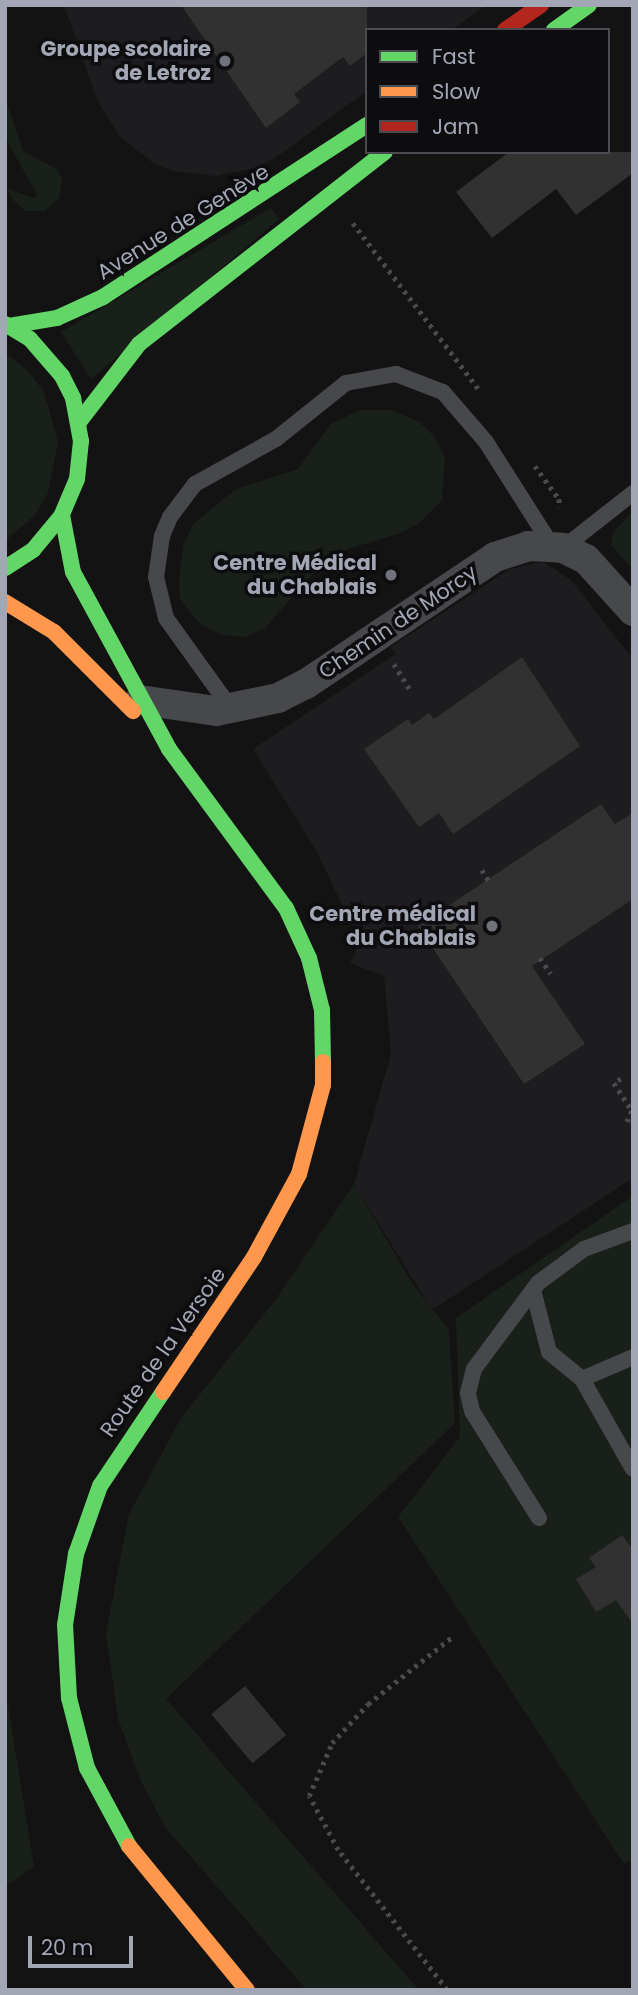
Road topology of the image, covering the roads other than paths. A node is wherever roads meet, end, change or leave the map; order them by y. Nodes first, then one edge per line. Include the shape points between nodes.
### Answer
1 (541, 5) edge
2 (589, 5) edge
3 (508, 28) edge
4 (557, 28) edge
5 (365, 126) edge
6 (382, 154) edge
7 (7, 325) edge
8 (79, 422) junction
9 (633, 493) edge
10 (62, 515) junction
11 (558, 547) junction
12 (5, 568) edge
13 (5, 602) edge
14 (633, 611) edge
15 (140, 701) junction
16 (232, 710) junction
17 (162, 739) junction
18 (633, 1231) edge
19 (533, 1290) junction
20 (633, 1357) edge
21 (582, 1379) junction
22 (631, 1461) edge
23 (539, 1518) dead end
24 (247, 1990) edge

1 - 3 main road
2 - 4 main road
5 - 7 main road, Avenue de Genève via 103,298 57,318
6 - 8 main road via 139,344 113,372
7 - 8 main road via 30,339 62,376
8 - 10 main road via 79,470
9 - 11 lane
10 - 12 main road via 33,550
10 - 15 main road, Route de la Versoie via 73,572
11 - 14 street via 596,566
11 - 16 street, Chemin de Morcy via 528,546 495,557 306,684 278,698
11 - 16 lane via 486,442 443,392 396,374 346,383 276,439 195,484 170,517 162,537 156,577 166,618
13 - 17 main road, Route de la Versoie via 54,632
15 - 16 street, Chemin de Morcy via 200,711
15 - 17 main road, Route de la Versoie
17 - 24 main road, Route de la Versoie via 296,924 320,998 323,1085 313,1134 283,1206 100,1486 76,1554 65,1625 66,1661 77,1733 102,1802 140,1864
18 - 19 lane via 584,1249
19 - 21 lane via 549,1352
19 - 23 lane via 474,1369 468,1393 472,1411
20 - 21 lane
21 - 22 lane via 609,1432

